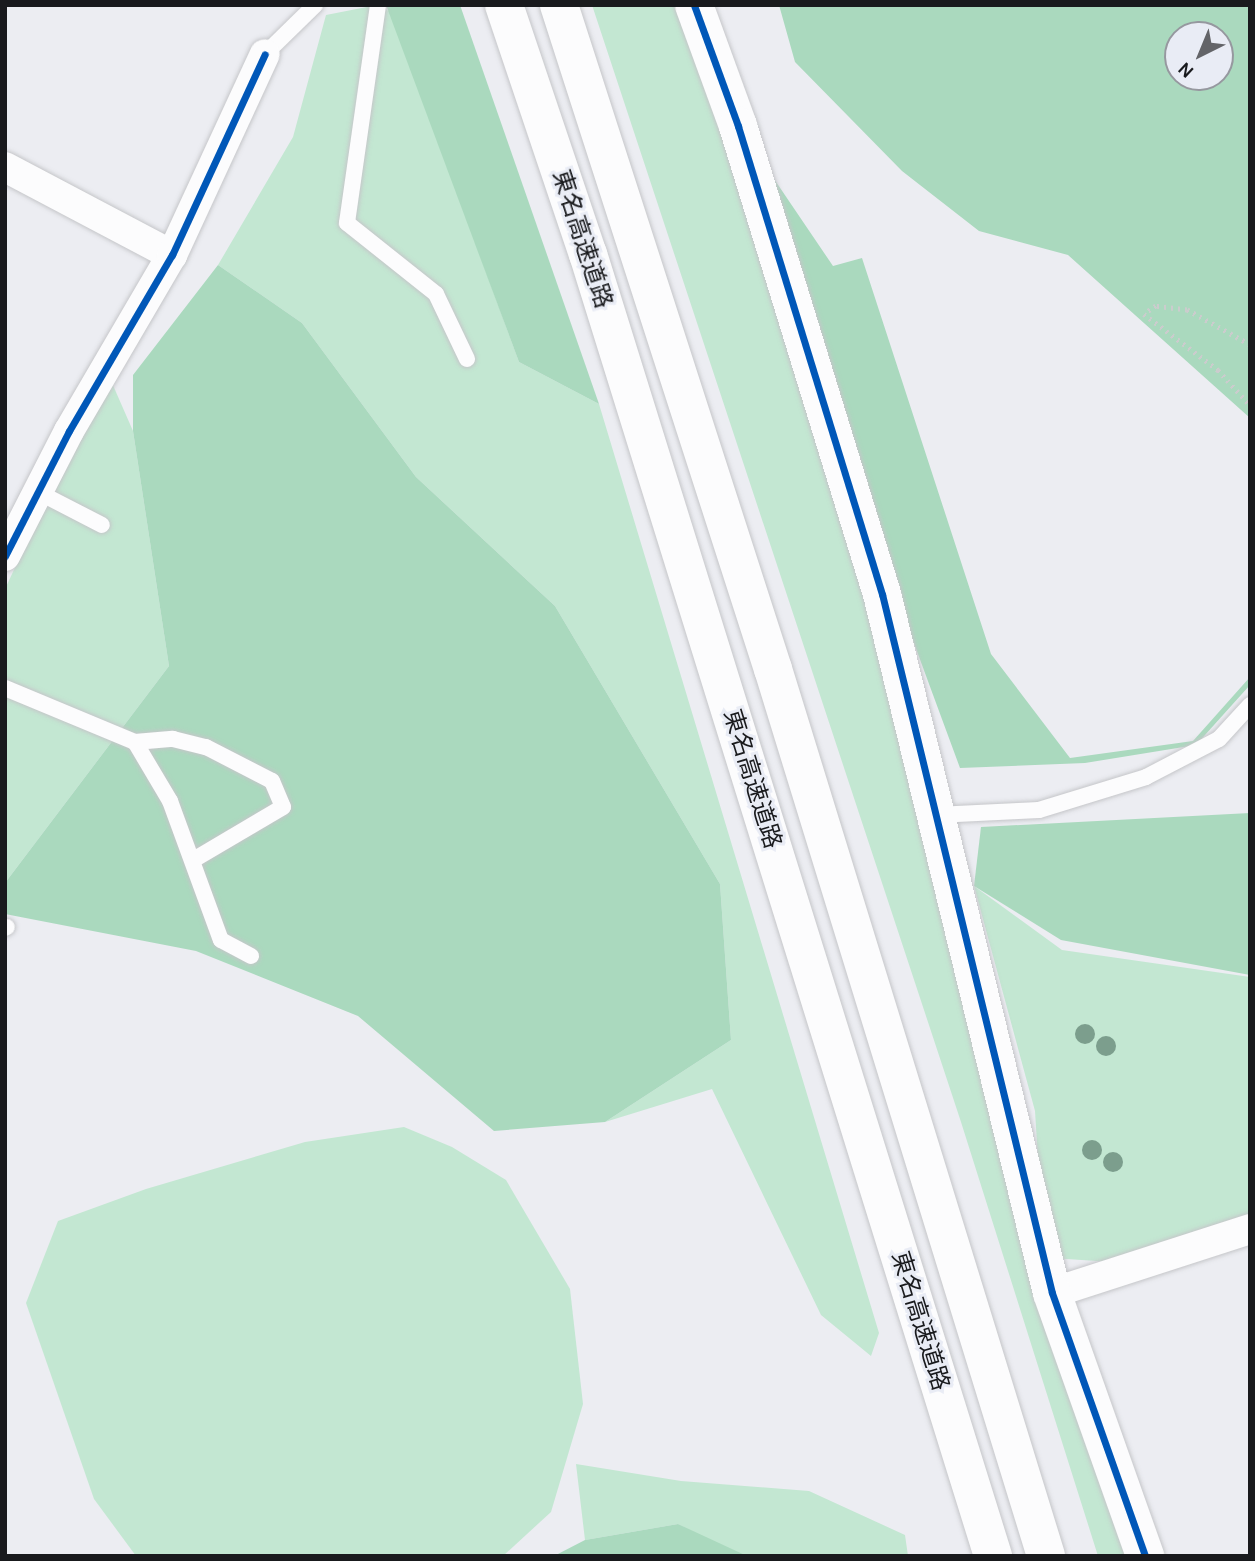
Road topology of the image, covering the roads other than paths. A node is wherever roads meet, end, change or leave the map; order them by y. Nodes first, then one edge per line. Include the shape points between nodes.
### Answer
1 (315, 5) edge
2 (378, 5) edge
3 (504, 5) edge
4 (559, 5) edge
5 (694, 5) edge
6 (265, 54) joint
7 (5, 167) edge
8 (172, 255) junction
9 (467, 359) dead end
10 (36, 491) junction
11 (102, 525) dead end
12 (5, 556) edge
13 (5, 688) edge
14 (1250, 705) edge
15 (135, 742) junction
16 (936, 815) junction
17 (193, 860) junction
18 (251, 956) dead end
19 (1250, 1229) edge
20 (1052, 1293) junction
21 (993, 1556) edge
22 (1046, 1556) edge
23 (1145, 1556) edge

1 - 6 lane
2 - 9 lane via 347,223 436,294
3 - 21 main road, 東名高速道路 via 617,346
4 - 22 main road, 東名高速道路 via 773,669
5 - 16 main road via 737,126 882,594
6 - 8 street
7 - 8 street
8 - 10 street
10 - 11 lane
10 - 12 street
13 - 15 lane
14 - 16 lane via 1219,739 1146,777 1039,810
15 - 17 lane via 170,801
15 - 17 lane via 173,739 206,747 272,781 283,807
16 - 20 main road
17 - 18 lane via 221,940
19 - 20 street
20 - 23 main road

